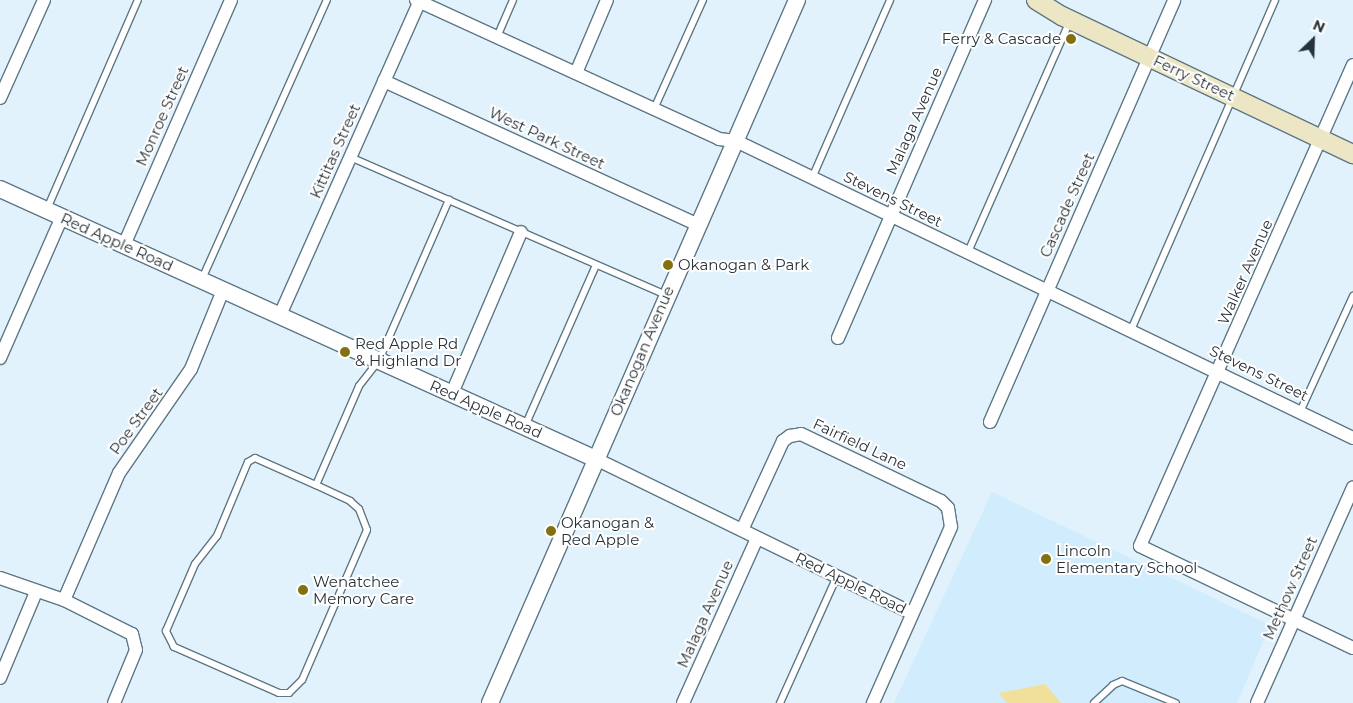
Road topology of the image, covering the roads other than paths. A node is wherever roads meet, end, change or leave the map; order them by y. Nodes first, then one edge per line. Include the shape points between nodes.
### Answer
1 (44, 0) edge
2 (138, 0) edge
3 (231, 0) edge
4 (327, 0) edge
5 (513, 0) edge
6 (607, 0) edge
7 (703, 0) edge
8 (797, 0) edge
9 (890, 0) edge
10 (985, 0) edge
11 (1036, 0) edge
12 (1174, 0) edge
13 (1275, 0) edge
14 (418, 1) edge
15 (1070, 20) junction
16 (497, 37) junction
17 (1149, 57) junction
18 (1353, 65) edge
19 (576, 73) junction
20 (384, 81) junction
21 (1234, 97) junction
22 (0, 98) edge
23 (654, 109) junction
24 (1321, 138) junction
25 (736, 141) junction
26 (1353, 154) edge
27 (350, 157) junction
28 (812, 178) junction
29 (0, 189) edge
30 (449, 200) junction
31 (54, 213) junction
32 (891, 215) junction
33 (697, 224) junction
34 (522, 232) junction
35 (124, 245) junction
36 (968, 252) junction
37 (596, 265) junction
38 (202, 280) junction
39 (223, 290) junction
40 (1048, 291) junction
41 (666, 295) junction
42 (1353, 296) edge
43 (280, 315) junction
44 (1131, 330) junction
45 (838, 338) dead end
46 (0, 358) edge
47 (379, 360) junction
48 (1219, 372) junction
49 (452, 393) junction
50 (1300, 412) junction
51 (990, 422) dead end
52 (525, 426) junction
53 (1353, 438) edge
54 (598, 460) junction
55 (316, 485) junction
56 (1353, 487) edge
57 (742, 530) junction
58 (758, 538) junction
59 (837, 576) junction
60 (0, 578) edge
61 (36, 592) junction
62 (64, 600) junction
63 (912, 613) junction
64 (1294, 620) junction
65 (1353, 648) edge
66 (0, 678) edge
67 (114, 703) edge
68 (490, 703) edge
69 (683, 703) edge
70 (780, 703) edge
71 (872, 703) edge
72 (1094, 703) edge
73 (1176, 703) edge
74 (1258, 703) edge

1 - 22 street
2 - 31 lane
3 - 35 street, Monroe Street
4 - 38 lane
5 - 16 lane
6 - 19 street
7 - 23 lane
8 - 25 street, Okanogan Avenue
9 - 28 lane
10 - 32 street, Malaga Avenue
11 - 15 main road, Ferry Street
12 - 17 street, Cascade Street
13 - 21 lane
14 - 16 street, Stevens Street
14 - 20 street, Kittitas Street
15 - 17 main road, Ferry Street
15 - 36 lane
16 - 19 street, Stevens Street
17 - 21 main road, Ferry Street
17 - 40 street, Cascade Street
18 - 24 street, Walker Avenue
19 - 23 street, Stevens Street
20 - 27 street, Kittitas Street
20 - 33 street, West Park Street
21 - 24 main road, Ferry Street
21 - 44 lane
23 - 25 street, Stevens Street via 719,139
24 - 26 main road, Ferry Street
24 - 48 street, Walker Avenue
25 - 28 street, Stevens Street
25 - 33 street, Okanogan Avenue
27 - 30 lane
27 - 43 street, Kittitas Street
28 - 32 street, Stevens Street
29 - 31 street, Red Apple Road
30 - 34 lane
30 - 47 lane
31 - 35 street, Red Apple Road
31 - 46 street
32 - 36 street, Stevens Street
32 - 45 street, Malaga Avenue
33 - 41 street, Okanogan Avenue
34 - 37 lane
34 - 49 street
35 - 38 street, Red Apple Road
36 - 40 street, Stevens Street
37 - 41 lane
37 - 52 lane
38 - 39 street, Red Apple Road
39 - 43 street, Red Apple Road
39 - 62 street, Poe Street via 191,369 119,473
40 - 44 street, Stevens Street
40 - 51 street, Cascade Street
41 - 54 street, Okanogan Avenue
42 - 50 lane
43 - 47 street, Red Apple Road
44 - 48 street, Stevens Street
47 - 49 street, Red Apple Road
47 - 55 lane via 359,386
48 - 50 street, Stevens Street
48 - 64 street, Walker Avenue via 1140,546
49 - 52 street, Red Apple Road
50 - 53 street, Stevens Street
52 - 54 street, Red Apple Road
54 - 57 street, Red Apple Road
54 - 68 street, Okanogan Avenue
55 - 55 lane via 255,458 248,462 217,536 195,564 166,631 174,647 279,693 289,693 302,680 367,530 359,509 350,501
56 - 64 street, Methow Street
57 - 58 street, Red Apple Road
57 - 63 street, Fairfield Lane via 783,441 801,434 941,501 950,515 951,527
58 - 59 street, Red Apple Road
58 - 69 street, Malaga Avenue
59 - 63 street, Red Apple Road
59 - 70 lane
60 - 61 street
61 - 62 street
61 - 66 street
62 - 67 street via 132,634 137,644
63 - 71 street
64 - 65 street
64 - 74 street, Methow Street
72 - 73 lane via 1122,681

